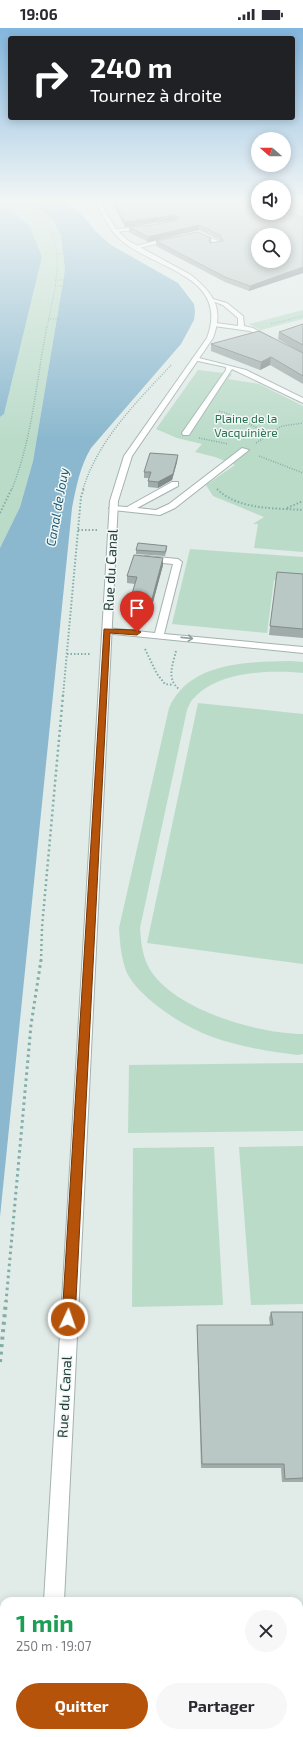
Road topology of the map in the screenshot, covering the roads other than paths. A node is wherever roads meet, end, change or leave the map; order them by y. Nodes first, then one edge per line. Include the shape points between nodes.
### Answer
1 (195, 281) edge
2 (212, 299) junction
3 (216, 325) junction
4 (241, 328) junction
5 (274, 339) edge
6 (195, 359) junction
7 (229, 366) junction
8 (303, 401) edge
9 (186, 433) dead end
10 (245, 450) road end
11 (175, 484) dead end
12 (114, 508) junction
13 (130, 509) junction
14 (134, 558) edge
15 (107, 631) junction
16 (159, 635) junction
17 (303, 650) edge
18 (54, 1597) edge

1 - 2 street
2 - 3 street via 216,310
2 - 4 street via 225,304 241,317
3 - 4 street
3 - 6 street, Rue du Canal
4 - 5 street via 251,329
6 - 7 street
6 - 12 street, Rue du Canal via 128,456
7 - 8 street
7 - 9 street via 229,370
10 - 13 street via 172,506 157,513
11 - 13 street
12 - 13 street
12 - 15 street, Rue du Canal
14 - 16 street via 178,562
15 - 16 street
15 - 18 street, Rue du Canal
16 -> 17 street

